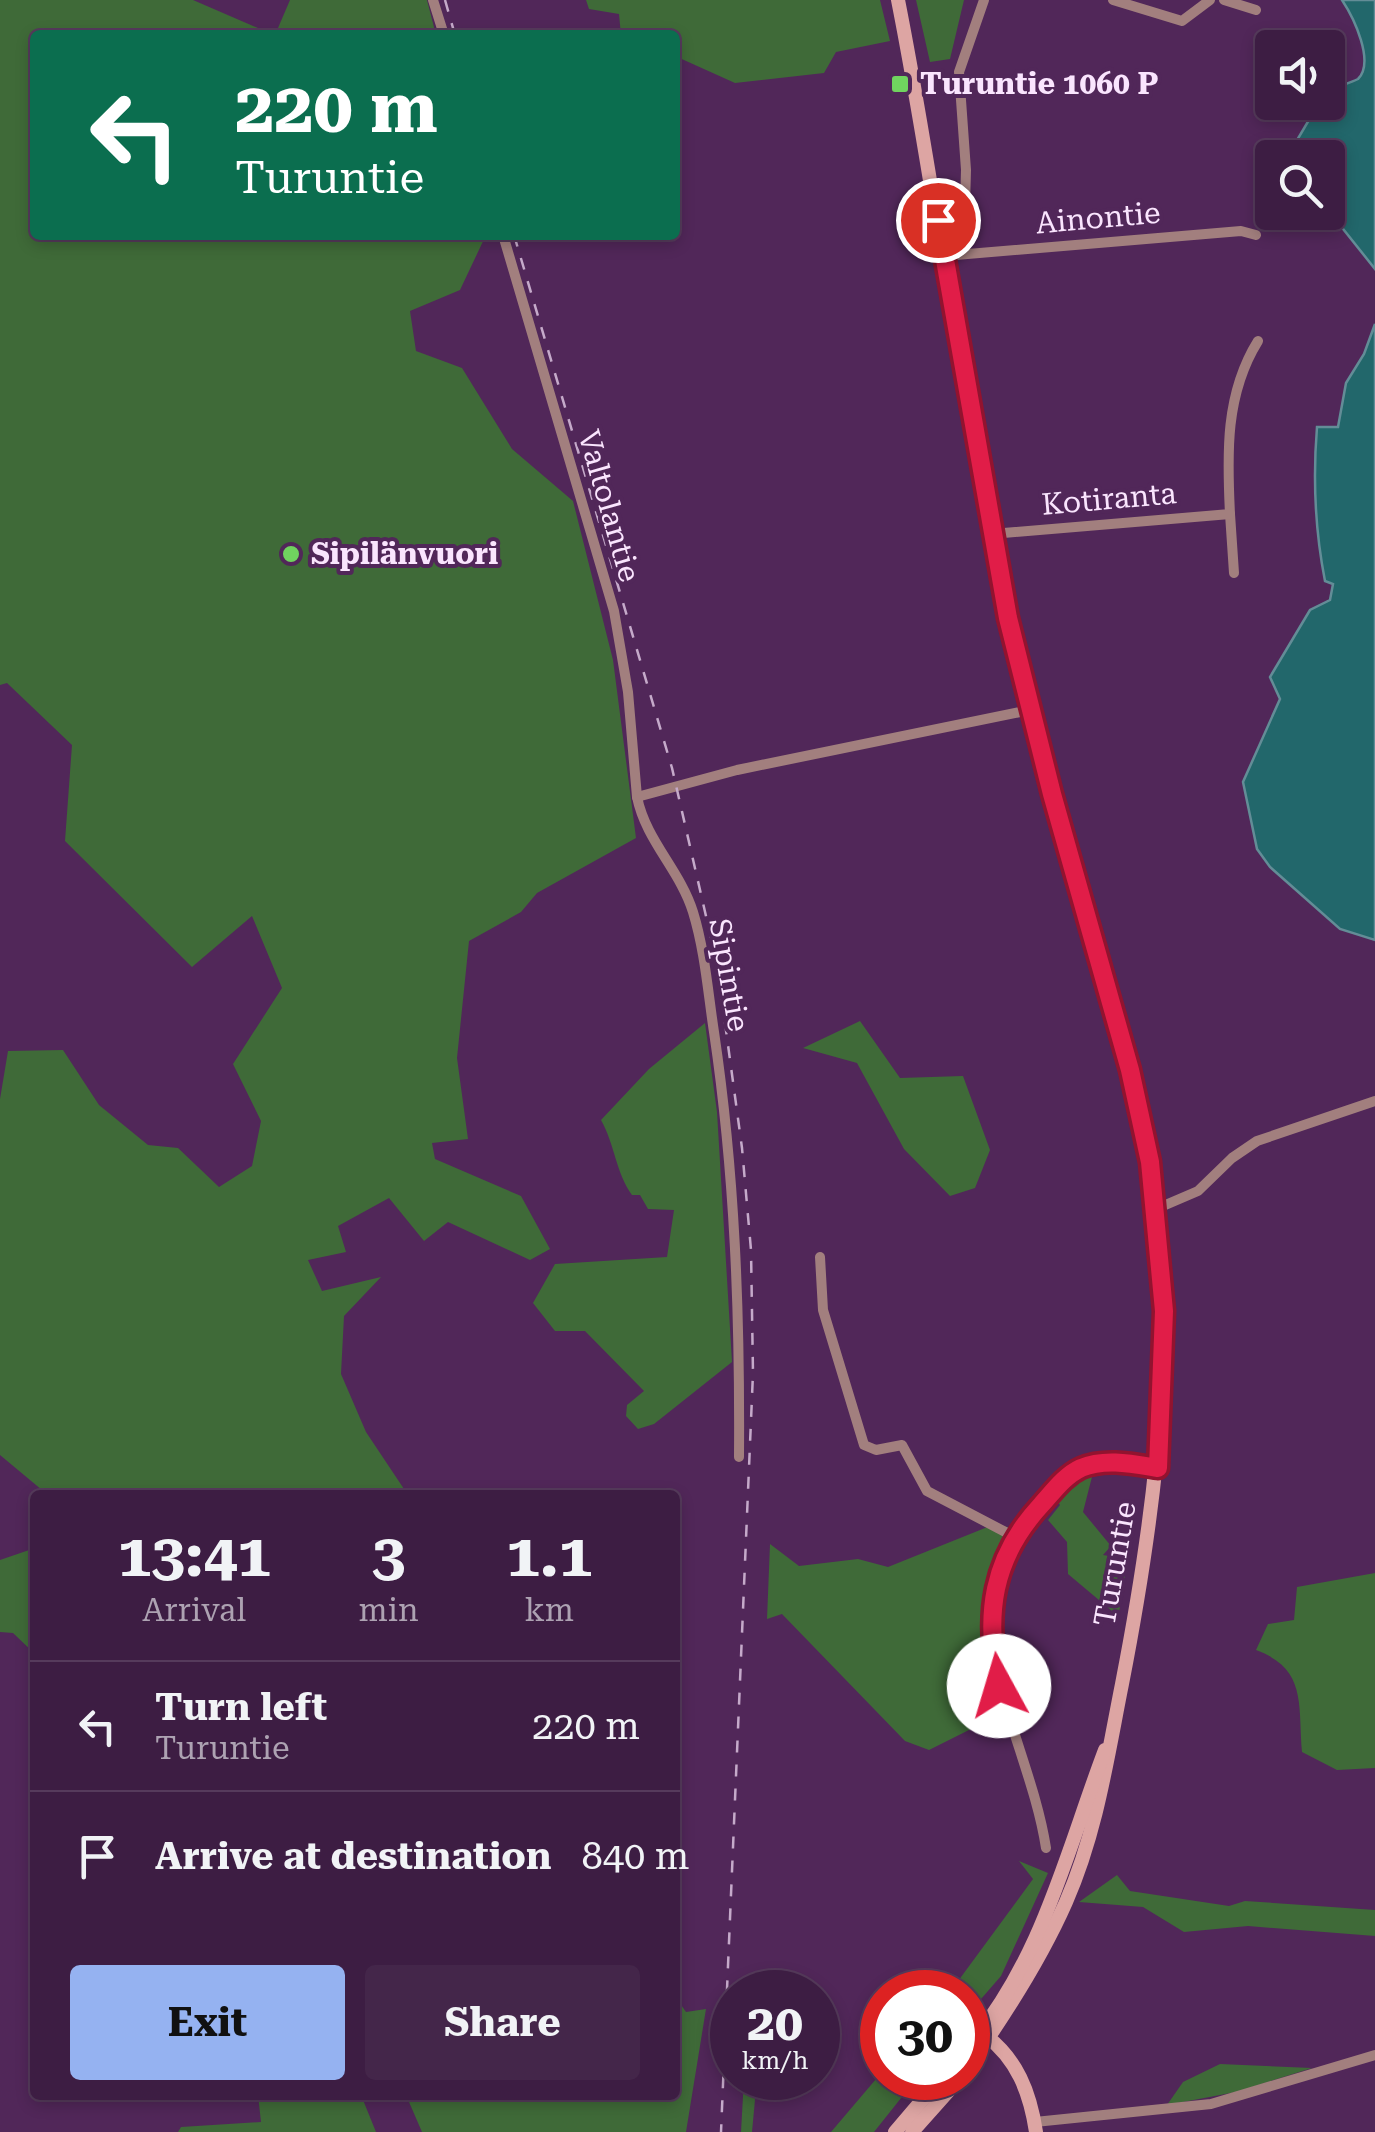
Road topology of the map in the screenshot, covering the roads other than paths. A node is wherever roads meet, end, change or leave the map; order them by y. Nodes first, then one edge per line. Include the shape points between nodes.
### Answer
1 (434, 0) edge
2 (898, 0) edge
3 (984, 0) edge
4 (1113, 0) edge
5 (1210, 0) edge
6 (1224, 0) edge
7 (1256, 10) dead end
8 (443, 30) edge
9 (1256, 235) dead end
10 (503, 240) edge
11 (944, 256) junction
12 (1258, 341) dead end
13 (1230, 514) junction
14 (992, 534) junction
15 (1234, 573) dead end
16 (1030, 710) junction
17 (637, 797) junction
18 (1375, 1101) edge
19 (1156, 1209) junction
20 (820, 1257) dead end
21 (739, 1457) dead end
22 (1158, 1468) junction
23 (1013, 1536) junction
24 (1046, 1848) dead end
25 (990, 2027) edge
26 (990, 2038) edge
27 (1375, 2054) edge
28 (922, 2100) edge
29 (940, 2100) edge
30 (1036, 2127) edge
31 (894, 2132) edge
32 (912, 2132) edge

1 - 8 street
2 - 11 main road, Turuntie
3 - 11 street via 959,72 964,241
4 - 5 street via 1182,20
6 - 7 street
9 - 11 street, Ainontie
10 - 17 street, Valtolantie via 614,611
11 - 14 main road, Turuntie
12 - 13 street via 1246,360 1226,437
13 - 14 street, Kotiranta
13 - 15 street
14 - 16 main road, Turuntie
16 - 17 street
16 - 19 main road, Turuntie via 1141,1110
17 - 21 street, Sipintie via 642,821 693,912 703,959 726,1110 740,1300
18 - 19 street via 1258,1142 1198,1191
19 - 22 main road, Turuntie via 1164,1311
20 - 23 street via 823,1310 864,1445 902,1445 927,1491
22 - 23 street via 1121,1462 1082,1468
22 - 25 main road, Turuntie via 1103,1794 1046,1944
23 - 24 street via 994,1598 994,1665
26 - 30 main road via 1016,2069
27 - 30 street via 1211,2104
28 - 31 main road
29 - 32 main road

